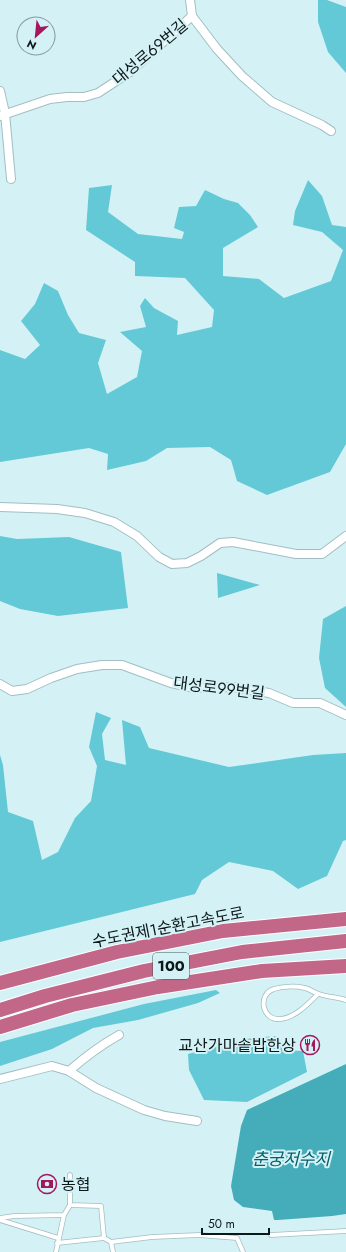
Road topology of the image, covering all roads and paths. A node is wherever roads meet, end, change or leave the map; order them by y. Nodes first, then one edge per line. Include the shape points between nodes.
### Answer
1 (190, 0) edge
2 (192, 16) junction
3 (0, 91) edge
4 (3, 115) edge
5 (331, 131) dead end
6 (11, 179) dead end
7 (0, 507) edge
8 (346, 536) edge
9 (0, 684) edge
10 (346, 715) edge
11 (346, 920) edge
12 (346, 941) edge
13 (346, 966) edge
14 (0, 983) edge
15 (318, 994) junction
16 (346, 1000) edge
17 (0, 1010) edge
18 (0, 1027) edge
19 (119, 1035) dead end
20 (70, 1071) junction
21 (0, 1079) edge
22 (197, 1121) dead end
23 (70, 1175) dead end
24 (70, 1205) junction
25 (64, 1215) junction
26 (0, 1219) edge
27 (346, 1232) edge
28 (271, 1235) dead end
29 (104, 1238) junction
30 (58, 1240) junction
31 (110, 1242) junction
32 (56, 1252) edge
33 (113, 1252) edge
34 (243, 1252) edge

1 - 2 street, 대성로69번길
2 - 4 street, 대성로69번길 via 130,72 98,93 84,97 50,99
2 - 5 street via 242,76 272,102
3 - 4 street
4 - 6 street
7 - 8 street via 57,509 85,513 114,522 137,536 159,557 172,564 187,563 220,543 233,542 296,554 322,554
9 - 10 street, 대성로99번길 via 12,691 27,689 77,669 122,665 170,684 194,688 232,687 269,693 293,704 320,704
11 - 14 highway, 수도권제1순환고속도로 / 100 via 223,931 117,952
12 - 17 highway, 100 via 242,952 152,969
13 - 18 highway, 100 via 262,971 158,987 72,1005
15 - 15 lane via 295,986 274,989 267,993 263,1006 266,1014 280,1019 303,1009
15 - 16 lane
19 - 20 street
20 - 21 street via 52,1066
20 - 22 street via 96,1088 144,1110
23 - 24 lane
24 - 25 lane
24 - 29 lane via 101,1206
25 - 26 lane via 14,1216
25 - 30 lane
26 - 30 lane
27 - 28 lane
29 - 30 lane
29 - 31 lane
30 - 32 lane
31 - 33 lane
31 - 34 lane via 199,1235 237,1238

